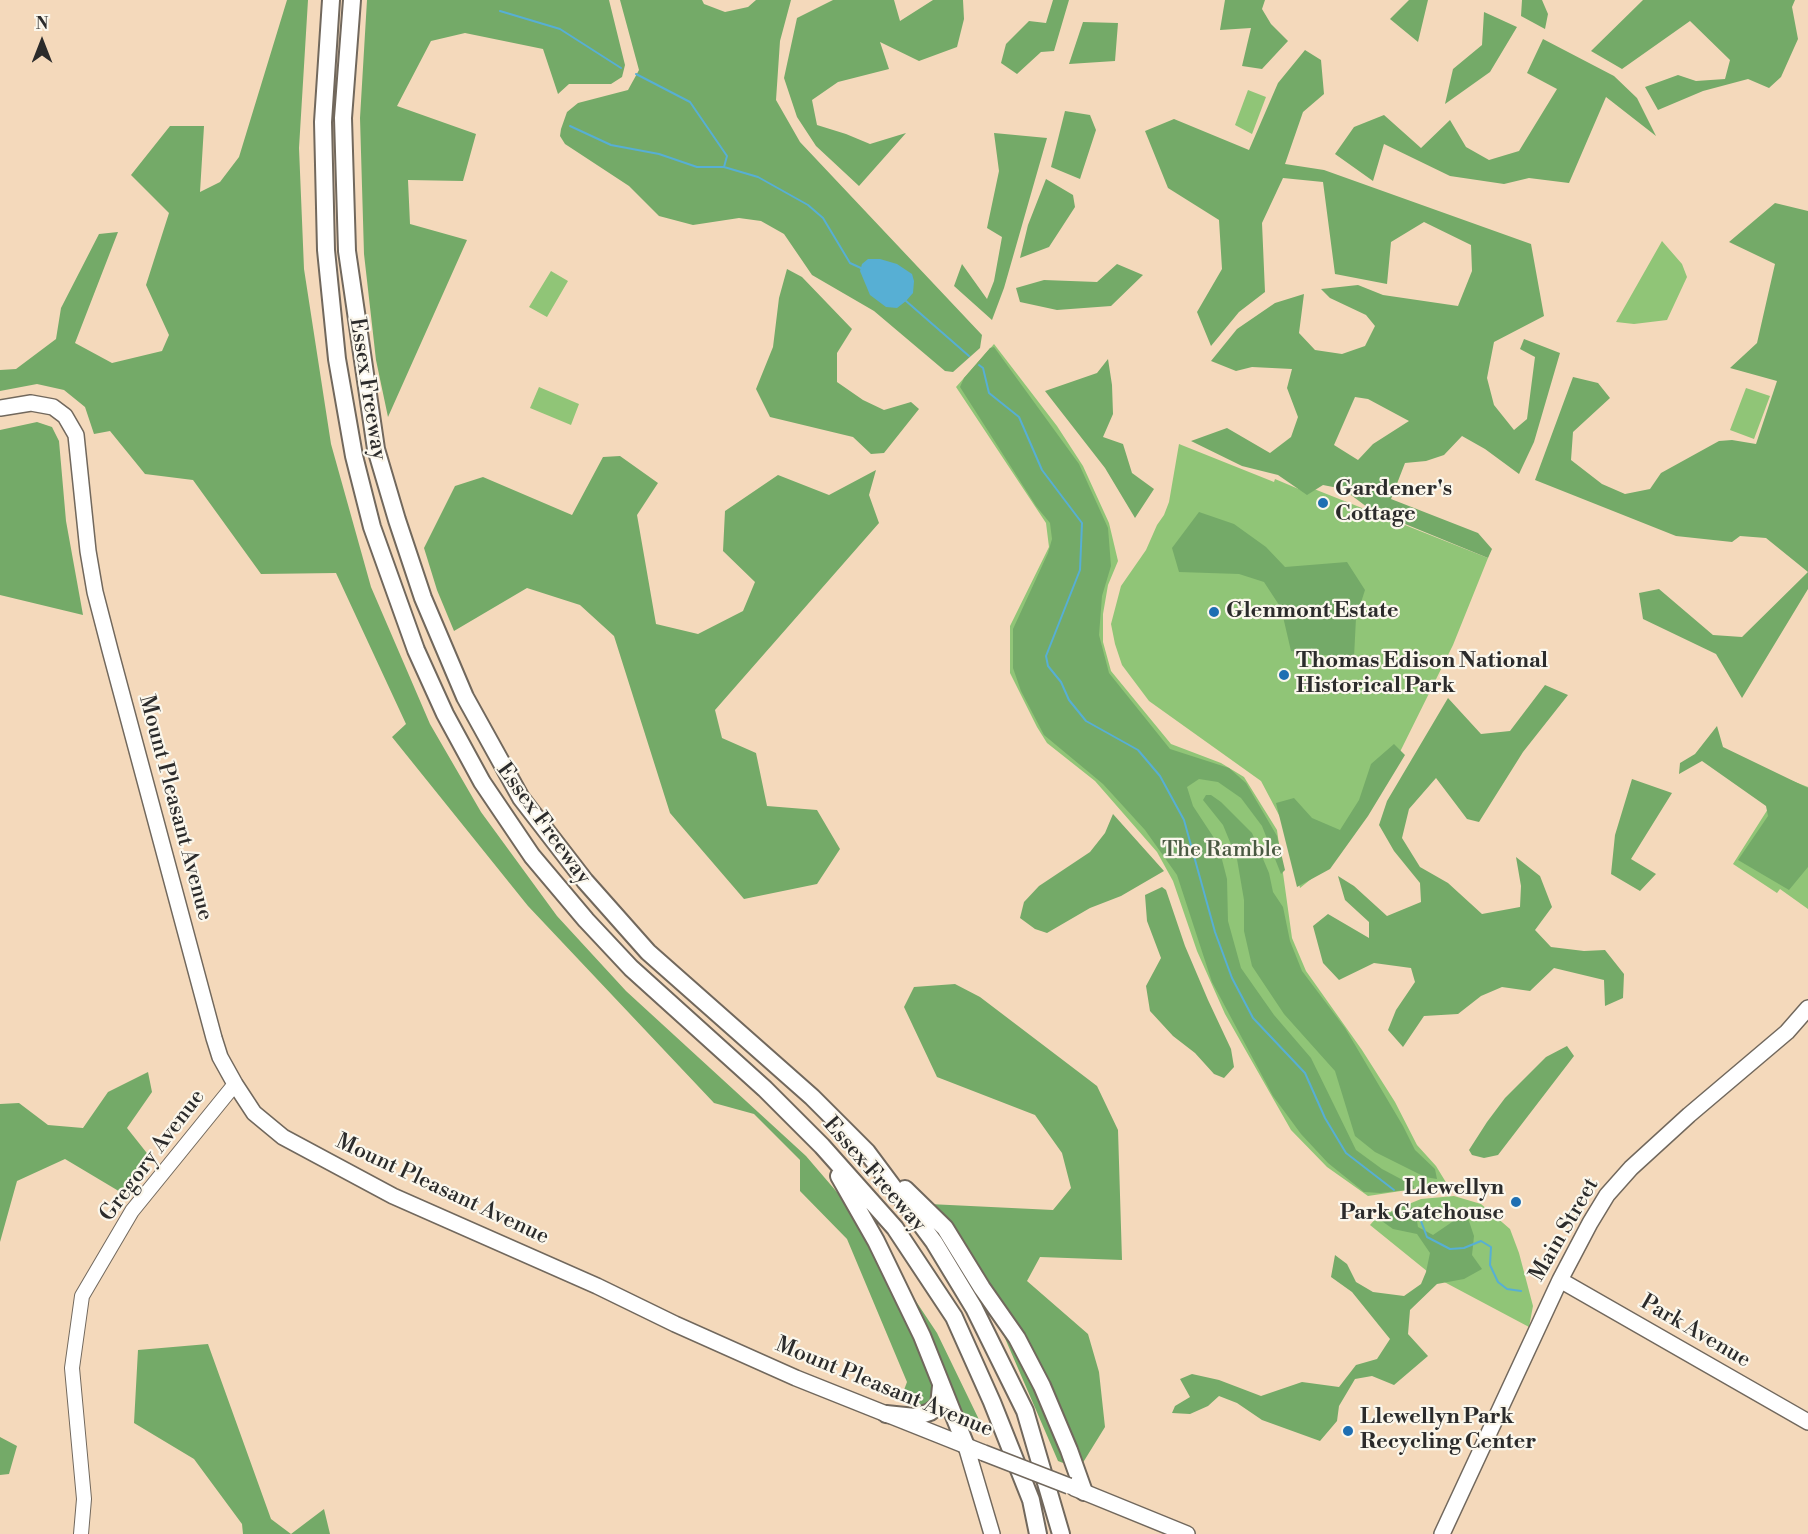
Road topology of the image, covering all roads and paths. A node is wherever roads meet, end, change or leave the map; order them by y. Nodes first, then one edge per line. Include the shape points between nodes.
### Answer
1 (331, 0) edge
2 (352, 0) edge
3 (0, 408) edge
4 (1808, 1008) edge
5 (235, 1084) junction
6 (822, 1146) junction
7 (867, 1152) junction
8 (1560, 1280) junction
9 (941, 1386) junction
10 (886, 1414) junction
11 (1808, 1422) edge
12 (966, 1446) junction
13 (1076, 1489) junction
14 (1059, 1528) edge
15 (81, 1534) edge
16 (992, 1534) edge
17 (1038, 1534) edge
18 (1186, 1534) edge
19 (1442, 1534) edge

1 - 6 highway, Essex Freeway via 322,122 326,250 337,359 354,456 372,527 416,650 482,782 532,856 632,968
2 - 7 highway, Essex Freeway via 342,118 347,251 374,437 423,598 465,697 521,798 585,881 648,952 812,1097
3 - 5 main road, Mount Pleasant Avenue via 31,403 53,407 65,416 76,435 95,592 206,1009 220,1057
4 - 8 main road, Main Street via 1787,1032 1689,1114 1619,1181 1598,1208
5 - 10 main road, Mount Pleasant Avenue via 254,1113 283,1137 393,1196 796,1378
5 - 15 main road, Gregory Avenue via 132,1211 82,1296 72,1368 84,1499
6 - 9 highway via 881,1250
6 - 17 highway, Essex Freeway via 895,1228 954,1317 1031,1500
7 - 13 highway via 945,1228 1017,1338 1070,1450
7 - 14 highway, Essex Freeway via 934,1242 974,1308 1025,1411
8 - 11 main road, Park Avenue
8 - 19 main road, Main Street
9 - 10 highway via 939,1405 930,1412 915,1417
9 - 12 highway
10 - 12 main road, Mount Pleasant Avenue
12 - 13 main road, Mount Pleasant Avenue, bridge
12 - 16 main road
13 - 18 main road, Mount Pleasant Avenue

